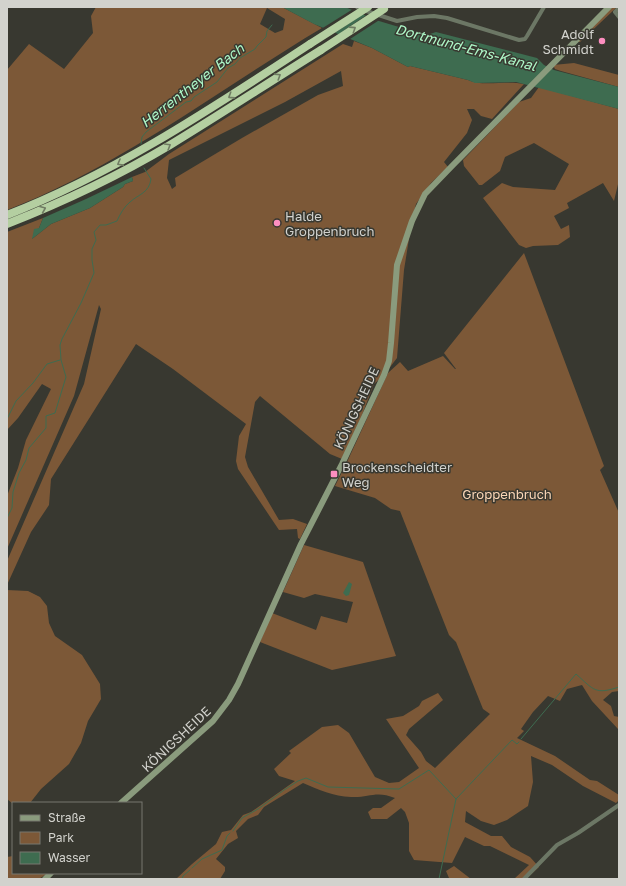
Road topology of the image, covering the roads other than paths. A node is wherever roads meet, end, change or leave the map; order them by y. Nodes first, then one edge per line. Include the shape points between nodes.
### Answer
1 (357, 7) edge
2 (368, 7) edge
3 (544, 7) edge
4 (608, 7) edge
5 (386, 8) edge
6 (619, 8) edge
7 (619, 17) edge
8 (7, 215) edge
9 (7, 224) edge
10 (123, 802) edge
11 (619, 805) edge
12 (524, 879) edge

1 - 3 street via 394,21 427,16 441,17 519,40 525,39
2 -> 8 highway, bridge via 154,144 70,188
4 - 10 main road, KÖNIGSHEIDE via 425,194 412,221 397,265 389,361 384,375 301,544 238,684 220,714
9 -> 5 highway, bridge via 77,194 144,160
6 - 7 street via 615,12
11 - 12 street via 557,845

